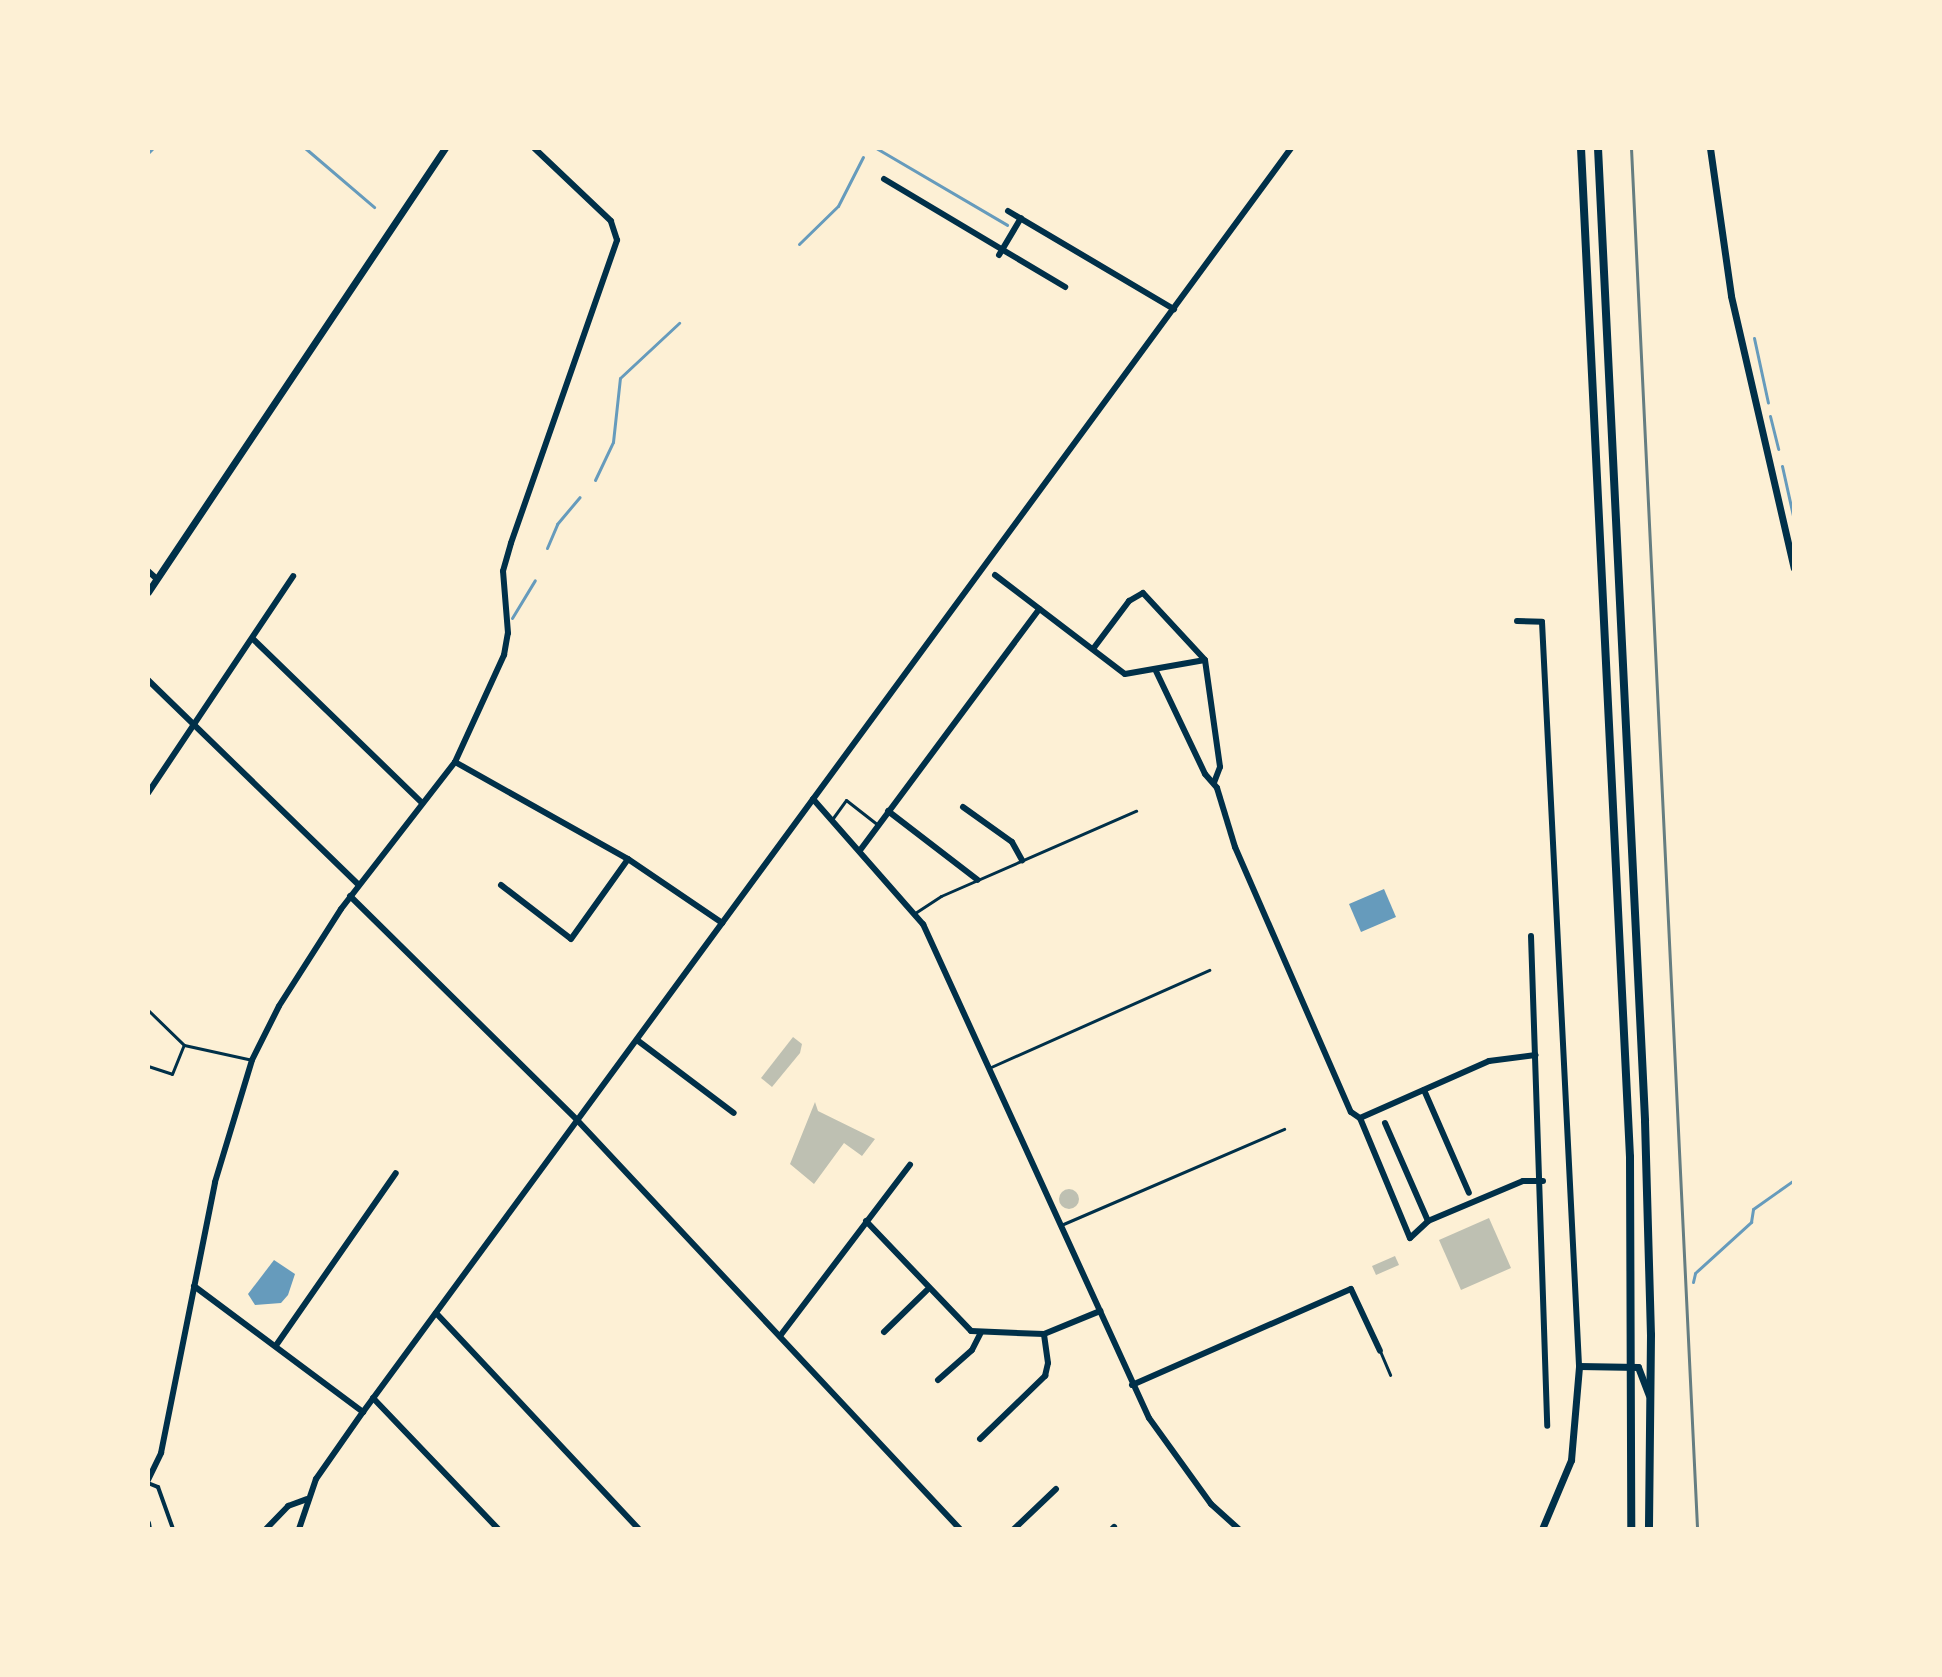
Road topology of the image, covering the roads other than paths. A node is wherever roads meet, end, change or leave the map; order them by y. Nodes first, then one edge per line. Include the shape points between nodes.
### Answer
1 (445, 148) edge
2 (534, 148) edge
3 (1291, 148) edge
4 (1581, 148) edge
5 (1598, 148) edge
6 (1710, 148) edge
7 (884, 179) dead end
8 (1008, 211) dead end
9 (1021, 218) junction
10 (1001, 252) junction
11 (1065, 287) dead end
12 (1174, 309) junction
13 (1794, 568) edge
14 (148, 571) edge
15 (995, 575) dead end
16 (293, 576) dead end
17 (157, 579) junction
18 (148, 592) edge
19 (1039, 609) junction
20 (1517, 621) dead end
21 (253, 639) junction
22 (1093, 649) junction
23 (1205, 660) junction
24 (1155, 669) junction
25 (148, 680) edge
26 (195, 725) junction
27 (455, 762) junction
28 (1214, 783) junction
29 (148, 793) edge
30 (813, 799) junction
31 (422, 803) junction
32 (963, 807) dead end
33 (888, 811) junction
34 (1136, 811) dead end
35 (833, 818) junction
36 (878, 825) junction
37 (861, 849) junction
38 (628, 859) junction
39 (1022, 860) junction
40 (978, 880) junction
41 (358, 884) junction
42 (501, 885) dead end
43 (350, 896) junction
44 (915, 913) junction
45 (722, 923) junction
46 (1531, 936) dead end
47 (1209, 970) dead end
48 (148, 1010) edge
49 (637, 1040) junction
50 (184, 1045) junction
51 (1536, 1055) junction
52 (252, 1060) junction
53 (148, 1066) edge
54 (991, 1067) junction
55 (1424, 1090) junction
56 (734, 1113) dead end
57 (1360, 1118) junction
58 (578, 1121) junction
59 (1385, 1123) dead end
60 (1284, 1129) dead end
61 (910, 1165) dead end
62 (396, 1173) dead end
63 (1543, 1181) junction
64 (1469, 1193) dead end
65 (866, 1221) junction
66 (1428, 1221) junction
67 (1061, 1225) junction
68 (194, 1286) junction
69 (927, 1290) junction
70 (1100, 1311) junction
71 (436, 1313) junction
72 (884, 1332) dead end
73 (981, 1332) junction
74 (1044, 1334) junction
75 (780, 1336) junction
76 (277, 1344) junction
77 (1380, 1351) joint
78 (1633, 1365) junction
79 (1579, 1366) junction
80 (1390, 1375) dead end
81 (938, 1380) dead end
82 (1132, 1385) junction
83 (373, 1398) junction
84 (1651, 1401) junction
85 (363, 1412) junction
86 (1547, 1426) dead end
87 (980, 1439) dead end
88 (156, 1466) junction
89 (148, 1469) edge
90 (148, 1481) edge
91 (1056, 1489) dead end
92 (307, 1499) junction
93 (148, 1523) edge
94 (957, 1528) edge
95 (149, 1529) edge
96 (173, 1529) edge
97 (266, 1529) edge
98 (299, 1529) edge
99 (498, 1529) edge
100 (639, 1529) edge
101 (1014, 1529) edge
102 (1239, 1529) edge
103 (1542, 1529) edge
104 (1631, 1529) edge
105 (1649, 1529) edge

1 - 17 street
2 - 27 street via 611,221 617,247 503,571 508,633 504,655
3 - 12 street
4 - 78 main road via 1628,1128
5 - 84 main road via 1645,1105
6 - 13 street via 1734,310
7 - 10 street
8 - 9 street
9 - 10 street
9 - 12 street
10 - 11 street
12 - 30 street
14 - 17 street
15 - 19 street
16 - 21 street
17 - 18 street
19 - 22 street
19 - 33 street
20 - 79 street via 1542,622
21 - 26 street
21 - 31 street
22 - 23 street via 1129,601 1143,593
22 - 24 street via 1125,674
23 - 24 street
23 - 28 street via 1220,767
24 - 28 street
25 - 26 street
26 - 29 street
26 - 41 street
27 - 31 street
27 - 38 street
28 - 57 street via 1235,847 1300,997 1351,1112
30 - 35 street
30 - 45 street
31 - 41 street
32 - 39 street via 1012,842
33 - 36 street
33 - 40 street
34 - 39 lane
35 - 36 lane via 846,800
35 - 37 street
36 - 37 street
37 - 44 street
38 - 42 street via 571,939
38 - 45 street
39 - 40 lane
40 - 44 lane
41 - 43 street
43 - 52 street via 279,1006
43 - 58 street
44 - 54 street
45 - 49 street
46 - 51 street
47 - 54 lane
48 - 50 lane
49 - 56 street
49 - 58 street
50 - 52 lane
50 - 53 lane via 172,1074
51 - 55 street via 1489,1061
51 - 63 street
52 - 68 street via 215,1182
54 - 67 street
55 - 57 street
55 - 64 street
57 - 66 street via 1410,1238
58 - 71 street
58 - 75 street
59 - 66 street
60 - 67 lane
61 - 65 street
62 - 76 street
63 - 66 street via 1523,1181
63 - 86 street
65 - 69 street
65 - 75 street
67 - 70 street
68 - 76 street
68 - 88 street
69 - 72 street
69 - 73 street via 961,1325
70 - 74 street
70 - 82 street
71 - 83 street
71 - 100 street
73 - 74 street
73 - 81 street via 972,1350
74 - 87 street via 1045,1376
75 - 94 street
76 - 85 street
77 - 80 lane
77 - 82 street via 1351,1289
78 - 79 street
78 - 84 street via 1642,1372
78 - 104 main road
79 - 103 street via 1571,1460
82 - 102 street via 1179,1463
83 - 85 street
83 - 99 street
84 - 105 main road
85 - 92 street
88 - 89 street
88 - 90 street
90 - 96 street via 158,1487
91 - 101 street
92 - 97 street via 288,1506
92 - 98 street
93 - 95 street

